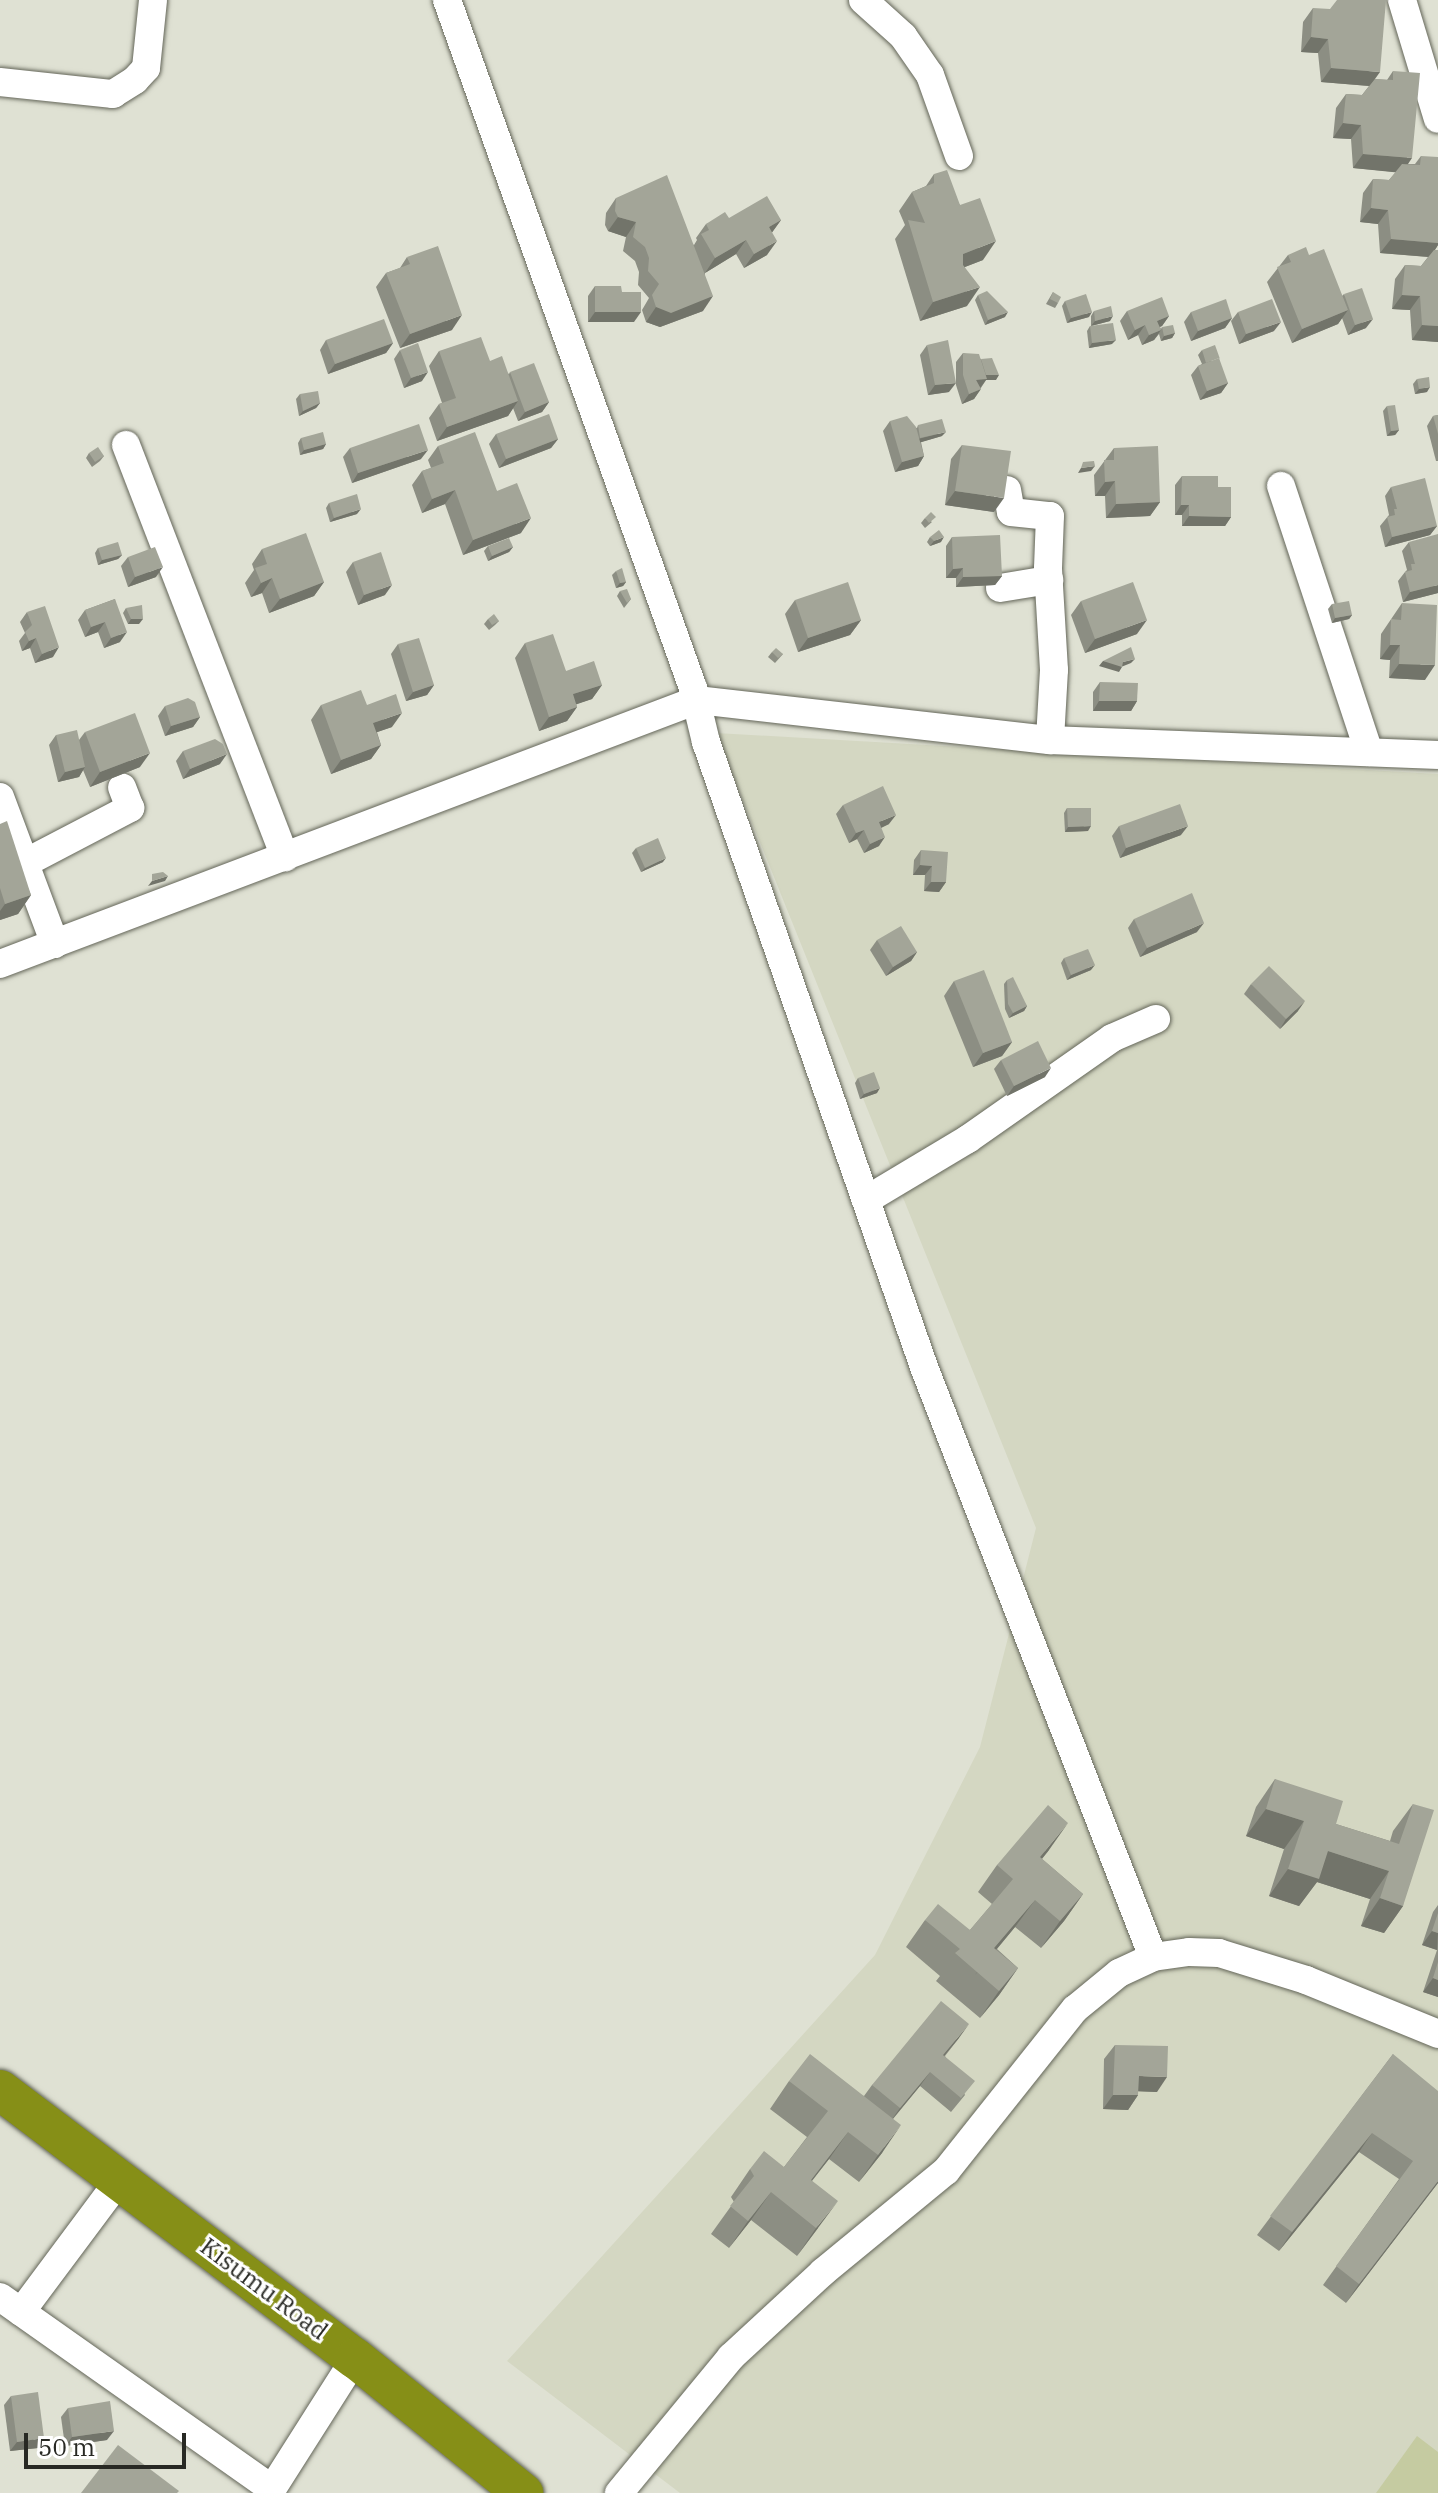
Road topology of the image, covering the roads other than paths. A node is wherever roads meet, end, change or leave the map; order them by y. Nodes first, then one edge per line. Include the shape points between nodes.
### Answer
1 (153, 0) edge
2 (447, 0) edge
3 (863, 0) edge
4 (1402, 0) edge
5 (0, 82) edge
6 (1438, 119) edge
7 (959, 156) dead end
8 (126, 445) dead end
9 (1281, 486) dead end
10 (1007, 490) edge
11 (1049, 580) junction
12 (1000, 588) edge
13 (697, 700) junction
14 (1050, 740) junction
15 (1369, 752) junction
16 (1438, 755) edge
17 (122, 787) dead end
18 (3, 813) edge
19 (285, 857) junction
20 (25, 863) junction
21 (55, 944) junction
22 (0, 964) edge
23 (1156, 1019) dead end
24 (866, 1200) junction
25 (1153, 1957) junction
26 (1438, 2034) edge
27 (0, 2090) edge
28 (120, 2179) junction
29 (11, 2304) edge
30 (355, 2358) junction
31 (274, 2491) edge
32 (523, 2493) edge
33 (619, 2493) edge

1 - 5 street via 146,68 113,94
2 - 13 street
3 - 7 street via 903,36 930,75
4 - 6 street
8 - 19 street
9 - 15 street
10 - 11 street via 1011,512 1050,516
11 - 12 street
11 - 14 street via 1054,670
13 - 14 street
13 - 19 street
13 - 24 street via 711,756
14 - 15 street
15 - 16 street
17 - 20 street via 130,808
18 - 20 street
19 - 21 street
20 - 21 street
21 - 22 street
23 - 24 street via 1112,1038 968,1139
24 - 25 street via 930,1382
25 - 26 street via 1219,1953 1306,1980
25 - 33 street via 1119,1973 1075,2009 946,2171 823,2272 731,2357
27 - 28 highway, Kisumu Road
28 - 29 street
28 - 30 highway, Kisumu Road
29 - 31 street
30 - 31 street
30 - 32 highway, Kisumu Road

